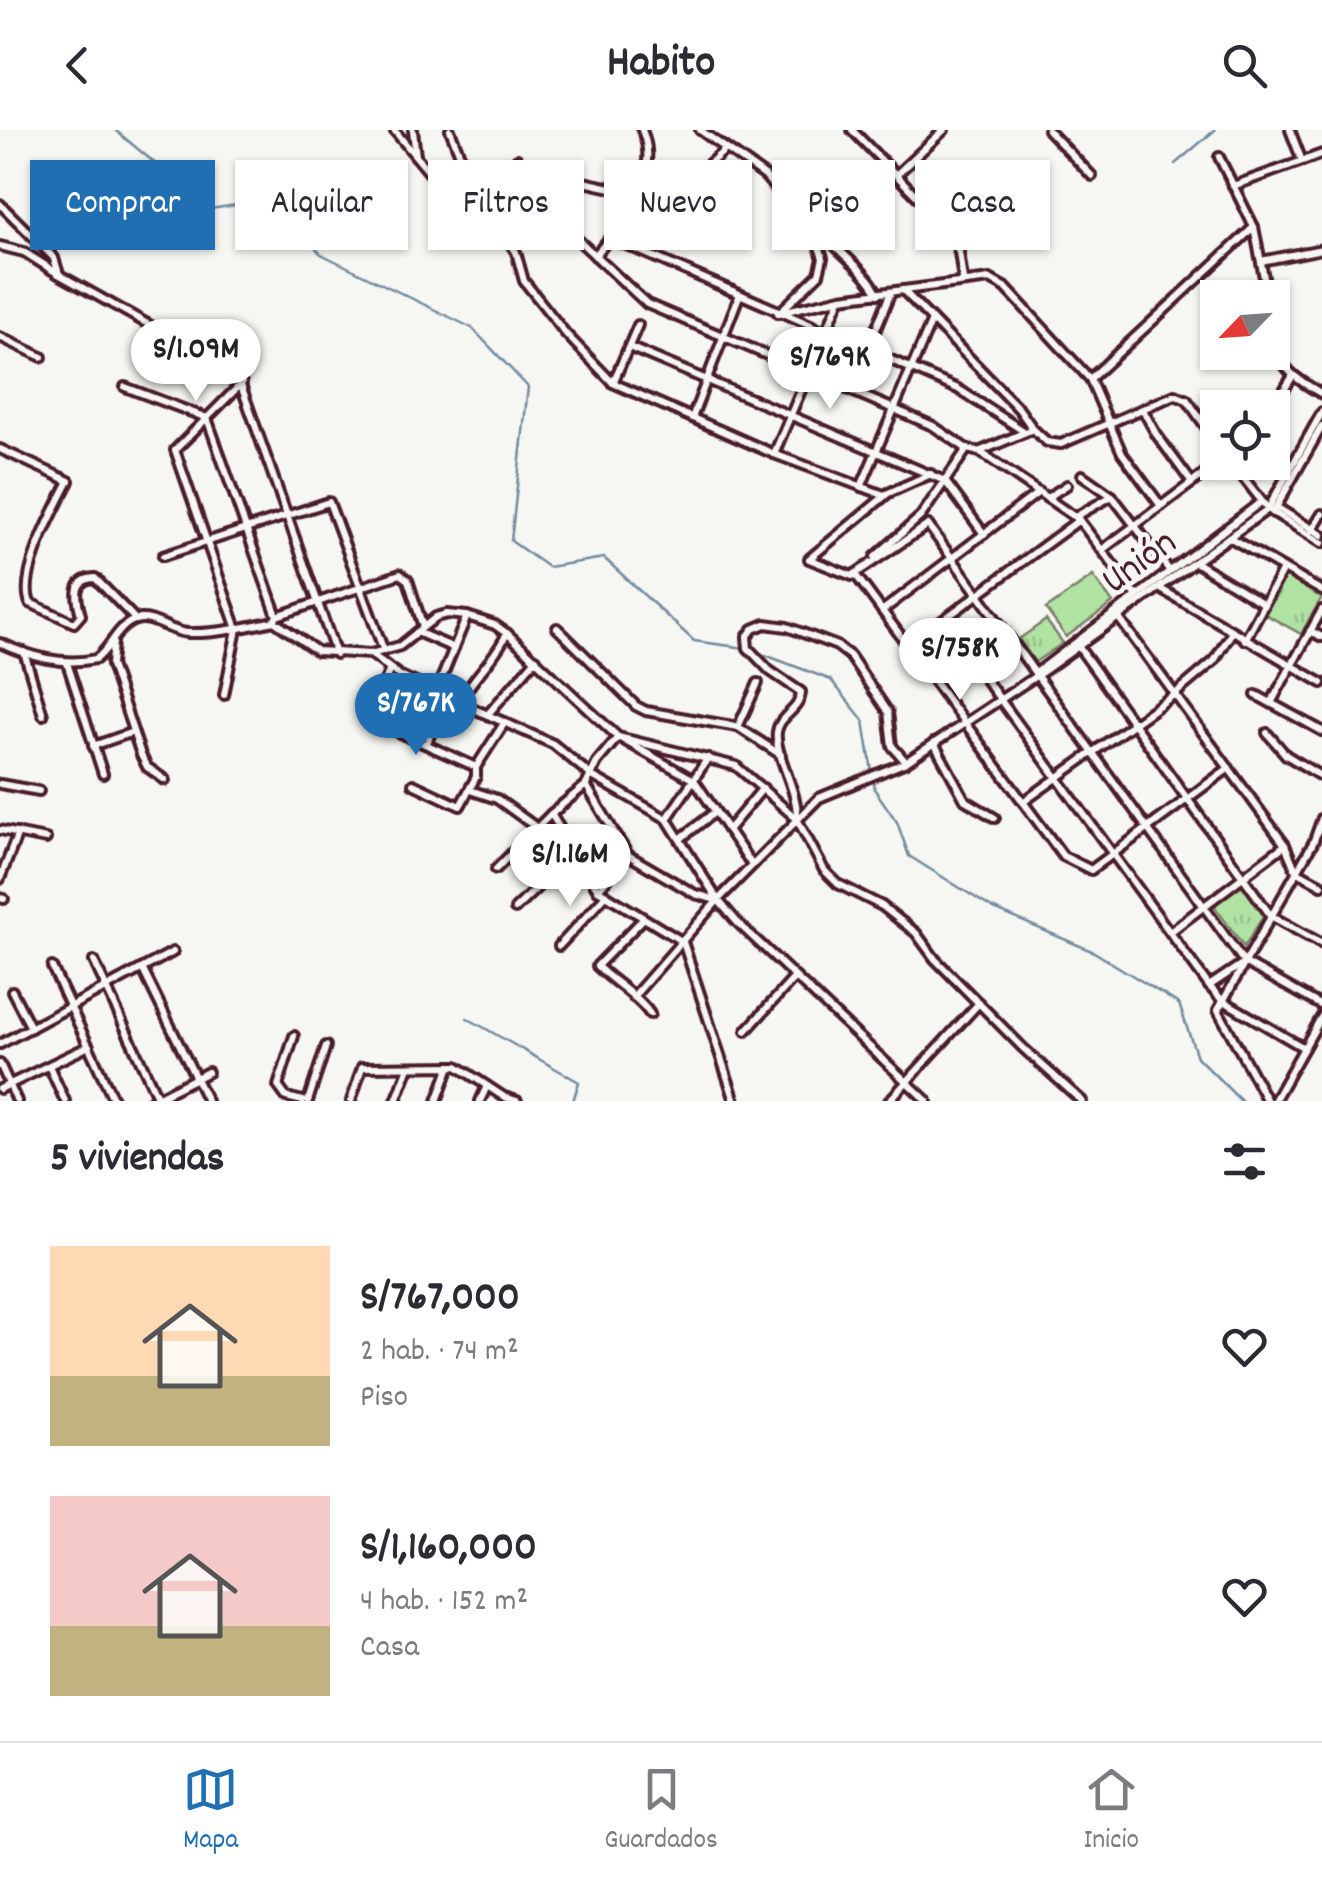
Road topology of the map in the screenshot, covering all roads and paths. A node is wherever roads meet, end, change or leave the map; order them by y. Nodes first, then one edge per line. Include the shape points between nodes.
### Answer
1 (394, 130) edge
2 (413, 130) edge
3 (450, 130) edge
4 (644, 130) edge
5 (700, 130) edge
6 (852, 130) edge
7 (944, 130) edge
8 (1048, 130) edge
9 (1290, 130) edge
10 (726, 149) junction
11 (1322, 154) edge
12 (416, 158) junction
13 (1219, 158) dead end
14 (462, 160) edge
15 (647, 160) edge
16 (713, 160) edge
17 (1302, 162) junction
18 (428, 172) edge
19 (896, 175) junction
20 (1092, 176) dead end
21 (772, 184) edge
22 (1233, 186) junction
23 (0, 204) edge
24 (1254, 226) junction
25 (0, 246) edge
26 (584, 246) edge
27 (1322, 249) edge
28 (515, 250) edge
29 (822, 250) edge
30 (831, 250) edge
31 (595, 256) junction
32 (1261, 261) junction
33 (60, 275) junction
34 (963, 280) junction
35 (1265, 280) edge
36 (902, 290) junction
37 (890, 292) junction
38 (878, 294) junction
39 (739, 296) junction
40 (841, 298) junction
41 (778, 313) junction
42 (932, 320) junction
43 (638, 325) dead end
44 (825, 333) junction
45 (724, 336) junction
46 (0, 337) edge
47 (630, 347) junction
48 (867, 351) junction
49 (42, 358) dead end
50 (911, 369) junction
51 (1286, 370) edge
52 (808, 372) junction
53 (1292, 377) junction
54 (707, 379) junction
55 (1090, 379) junction
56 (242, 382) junction
57 (614, 383) junction
58 (125, 387) dead end
59 (1284, 390) edge
60 (1322, 394) edge
61 (894, 408) junction
62 (1143, 410) junction
63 (1322, 412) edge
64 (791, 415) junction
65 (207, 418) junction
66 (692, 418) junction
67 (1200, 421) edge
68 (1109, 424) junction
69 (1322, 426) edge
70 (1029, 431) junction
71 (967, 448) junction
72 (0, 449) edge
73 (876, 451) junction
74 (980, 452) junction
75 (774, 454) junction
76 (931, 474) junction
77 (1082, 475) dead end
78 (1200, 477) edge
79 (945, 480) junction
80 (1244, 480) edge
81 (1192, 483) junction
82 (1067, 485) dead end
83 (860, 487) junction
84 (870, 490) junction
85 (1039, 492) junction
86 (886, 496) junction
87 (1112, 496) junction
88 (1047, 498) junction
89 (1261, 502) junction
90 (1161, 506) junction
91 (872, 508) junction
92 (1272, 508) junction
93 (1322, 514) edge
94 (287, 516) junction
95 (1077, 519) junction
96 (1135, 526) junction
97 (248, 530) junction
98 (1311, 533) junction
99 (984, 534) junction
100 (1322, 535) edge
101 (1229, 537) junction
102 (207, 543) junction
103 (1322, 543) edge
104 (1102, 550) junction
105 (163, 556) dead end
106 (952, 558) junction
107 (1195, 562) junction
108 (1169, 570) junction
109 (1283, 570) junction
110 (855, 574) junction
111 (360, 587) junction
112 (1159, 588) junction
113 (1322, 591) edge
114 (978, 594) junction
115 (1136, 595) junction
116 (318, 601) junction
117 (1264, 604) junction
118 (1322, 610) edge
119 (882, 611) junction
120 (467, 616) junction
121 (1118, 617) junction
122 (275, 618) junction
123 (136, 620) junction
124 (942, 620) junction
125 (557, 628) dead end
126 (237, 629) junction
127 (420, 630) junction
128 (1310, 630) junction
129 (1232, 632) junction
130 (507, 633) junction
131 (1322, 637) edge
132 (1245, 640) junction
133 (113, 641) junction
134 (0, 643) edge
135 (908, 646) junction
136 (1078, 646) junction
137 (454, 648) junction
138 (24, 652) junction
139 (384, 652) junction
140 (336, 654) junction
141 (371, 654) junction
142 (536, 660) junction
143 (67, 662) junction
144 (1291, 666) junction
145 (390, 669) junction
146 (1035, 674) junction
147 (758, 683) dead end
148 (1322, 683) edge
149 (436, 692) junction
150 (1175, 694) junction
151 (224, 695) dead end
152 (1256, 695) dead end
153 (445, 696) junction
154 (999, 698) junction
155 (460, 702) junction
156 (1270, 703) junction
157 (488, 714) junction
158 (43, 716) dead end
159 (505, 722) junction
160 (964, 722) junction
161 (1133, 724) junction
162 (738, 727) junction
163 (1322, 730) edge
164 (133, 732) junction
165 (1267, 733) dead end
166 (618, 737) junction
167 (427, 743) junction
168 (934, 744) junction
169 (94, 746) junction
170 (1092, 752) junction
171 (782, 755) junction
172 (708, 758) junction
173 (906, 762) junction
174 (476, 767) junction
175 (1229, 768) junction
176 (102, 774) dead end
177 (592, 776) junction
178 (1322, 776) edge
179 (1057, 778) junction
180 (165, 780) dead end
181 (694, 780) junction
182 (0, 784) edge
183 (413, 784) dead end
184 (586, 785) junction
185 (764, 788) junction
186 (470, 790) junction
187 (39, 791) dead end
188 (1187, 799) junction
189 (1023, 802) junction
190 (716, 812) junction
191 (551, 814) junction
192 (995, 818) dead end
193 (1322, 818) edge
194 (668, 819) junction
195 (797, 819) junction
196 (537, 828) junction
197 (1148, 828) junction
198 (0, 830) edge
199 (728, 830) junction
200 (18, 833) junction
201 (680, 838) junction
202 (46, 839) dead end
203 (1286, 845) junction
204 (575, 851) junction
205 (1114, 854) junction
206 (628, 856) junction
207 (752, 865) junction
208 (496, 869) dead end
209 (1296, 870) junction
210 (1244, 875) junction
211 (0, 879) edge
212 (1322, 885) edge
213 (598, 890) junction
214 (606, 896) junction
215 (718, 900) junction
216 (1204, 906) junction
217 (515, 909) dead end
218 (1271, 916) junction
219 (644, 918) junction
220 (1170, 932) junction
221 (684, 942) junction
222 (1322, 944) edge
223 (559, 946) dead end
224 (172, 952) dead end
225 (94, 961) dead end
226 (1244, 962) junction
227 (52, 967) dead end
228 (143, 970) junction
229 (796, 977) junction
230 (1210, 986) junction
231 (107, 990) junction
232 (12, 991) dead end
233 (633, 997) junction
234 (1222, 1000) junction
235 (979, 1004) junction
236 (1322, 1006) edge
237 (71, 1008) junction
238 (650, 1014) dead end
239 (1322, 1016) edge
240 (31, 1028) junction
241 (746, 1031) dead end
242 (294, 1036) dead end
243 (0, 1044) edge
244 (89, 1046) junction
245 (326, 1046) dead end
246 (1304, 1048) junction
247 (0, 1064) edge
248 (49, 1066) junction
249 (450, 1066) junction
250 (409, 1067) junction
251 (208, 1072) dead end
252 (196, 1079) junction
253 (906, 1082) junction
254 (10, 1085) junction
255 (487, 1086) junction
256 (0, 1089) edge
257 (286, 1099) edge
258 (156, 1100) edge
259 (17, 1101) edge
260 (65, 1101) edge
261 (114, 1101) edge
262 (207, 1101) edge
263 (305, 1101) edge
264 (351, 1101) edge
265 (396, 1101) edge
266 (437, 1101) edge
267 (480, 1101) edge
268 (517, 1101) edge
269 (734, 1101) edge
270 (888, 1101) edge
271 (927, 1101) edge
272 (1082, 1101) edge
273 (1266, 1101) edge
274 (1274, 1101) edge

1 - 12 street
2 - 12 street
3 - 14 street
4 - 15 street
5 - 10 street
6 - 19 street
7 - 19 street
8 - 20 street
9 - 17 street
10 - 16 street
10 - 21 street
11 - 17 street
12 - 18 street
13 - 22 street
17 - 22 street
19 - 34 street via 954,238
22 - 24 street
23 - 33 street via 54,258
24 - 32 street
24 - 55 street
25 - 33 street via 24,252
26 - 31 street
27 - 32 street
28 - 57 street via 524,281
29 - 41 street via 819,274
30 - 38 street
31 - 39 street via 613,239
31 - 45 street via 648,304
32 - 35 street
33 - 56 street via 232,369
34 - 36 street
34 - 55 street via 990,279 1006,288
36 - 37 street
36 - 42 street
37 - 38 street
37 - 48 street
38 - 40 street
39 - 41 street
39 - 45 street
40 - 41 street
40 - 44 street
41 - 44 street
42 - 50 street
42 - 70 street via 1018,409
43 - 47 street
44 - 48 street
44 - 52 street
45 - 52 street
45 - 54 street
46 - 49 street
47 - 54 street
47 - 57 street
48 - 50 street
50 - 61 street
50 - 70 street
51 - 53 street
52 - 61 street
52 - 64 street
53 - 59 street
53 - 60 street
54 - 64 street
54 - 66 street
55 - 68 street
56 - 65 street
56 - 94 street
57 - 66 street
58 - 65 street
61 - 71 street
61 - 73 street
62 - 67 street via 1181,396
62 - 68 street
62 - 81 street
63 - 92 street
64 - 73 street
64 - 75 street
65 - 97 street
65 - 102 street via 175,450
66 - 75 street
68 - 70 street via 1061,444
68 - 90 street
69 - 92 street
70 - 74 street
71 - 74 street
71 - 79 street
72 - 123 street via 68,481 41,538 26,591 30,603 74,623 80,615 78,586 95,578
73 - 76 street
73 - 83 street
74 - 85 street
75 - 83 street
76 - 79 street
76 - 86 street
77 - 87 street
78 - 81 street
79 - 99 street
79 - 110 street via 921,516
80 - 89 street
81 - 90 street
82 - 88 street
83 - 84 street
84 - 86 street
84 - 91 street
85 - 88 street
85 - 99 street
86 - 91 street
87 - 95 street
87 - 96 street
88 - 95 street
89 - 92 street
89 - 108 street, Unión
90 - 96 street
91 - 110 street via 810,559
92 - 98 street
92 - 101 street, Unión
93 - 98 street
94 - 97 street
94 - 111 street via 329,502
94 - 116 street
95 - 104 street
95 - 114 street
96 - 104 street
96 - 108 street
97 - 102 street
97 - 122 street
98 - 100 street
98 - 103 street
99 - 106 street
101 - 107 street, Unión
101 - 109 street
102 - 105 street
102 - 126 street
104 - 115 street
106 - 110 street via 928,525
106 - 114 street
106 - 119 street
107 - 112 street, Unión
107 - 117 street
108 - 115 street, Unión
109 - 113 street
109 - 117 street
110 - 119 street
111 - 116 street
111 - 127 street via 406,576
111 - 139 street
112 - 121 street, Unión
112 - 129 street
114 - 124 street
114 - 146 street
115 - 146 street, Unión
116 - 122 street
116 - 140 street
117 - 132 street
118 - 128 street
119 - 135 street
120 - 127 street via 446,614
120 - 130 street
120 - 137 street
121 - 136 street, Unión
121 - 150 street
122 - 126 street
122 - 140 street via 317,651
123 - 126 street via 186,633
123 - 133 street
124 - 135 street
124 - 154 street
125 - 162 street via 636,706
126 - 151 street
127 - 137 street
127 - 139 street
128 - 131 street
128 - 144 street
129 - 132 street
129 - 150 street via 1214,661
130 - 142 street
130 - 155 street
132 - 144 street
133 - 143 street via 96,658
133 - 164 street via 112,666
134 - 138 street
135 - 160 street
136 - 146 street, Unión
136 - 161 street
137 - 149 street
138 - 143 street
138 - 158 street
139 - 141 street
140 - 141 street
141 - 145 street
142 - 157 street
142 - 166 street
143 - 169 street
144 - 148 street
144 - 156 street
145 - 149 street
145 - 167 street via 369,720
146 - 154 street
146 - 170 street
147 - 162 street
149 - 153 street
150 - 161 street
150 - 175 street
152 - 156 street
153 - 155 street
153 - 167 street
154 - 160 street
154 - 179 street
155 - 157 street
156 - 163 street
157 - 159 street
159 - 174 street
159 - 177 street via 552,744
160 - 168 street
160 - 189 street
161 - 170 street
161 - 188 street
162 - 171 street
164 - 169 street
164 - 180 street via 148,767
165 - 178 street via 1286,755
166 - 172 street
166 - 177 street
166 - 181 street
167 - 174 street
168 - 173 street
168 - 192 street via 965,800
169 - 176 street
170 - 179 street
170 - 197 street
171 - 173 street via 777,729 801,692 748,648 747,638 765,624 809,634 850,656 888,712 892,746
171 - 195 street
172 - 181 street
172 - 185 street via 736,766
173 - 195 street via 819,798
174 - 186 street
175 - 188 street
175 - 203 street
177 - 184 street
177 - 194 street
179 - 189 street
179 - 205 street
181 - 190 street
181 - 194 street
182 - 187 street
183 - 186 street via 460,806
184 - 191 street
184 - 206 street
185 - 195 street
185 - 199 street
186 - 196 street via 497,799
188 - 197 street
188 - 210 street
189 - 205 street via 1063,856 1091,870
190 - 199 street
190 - 201 street
191 - 196 street
191 - 204 street
193 - 209 street
194 - 201 street
195 - 207 street
195 - 235 street via 824,870 916,933
196 - 208 street
197 - 205 street
197 - 216 street
198 - 200 street
199 - 207 street
200 - 202 street
200 - 211 street
201 - 215 street
203 - 209 street
203 - 210 street
204 - 213 street
204 - 217 street
205 - 220 street
206 - 213 street
206 - 215 street via 694,894
207 - 215 street
209 - 212 street
209 - 218 street
210 - 216 street
210 - 218 street
213 - 214 street
214 - 219 street
214 - 223 street
215 - 221 street
215 - 229 street
216 - 220 street
216 - 226 street
218 - 222 street
218 - 226 street
219 - 221 street
219 - 233 street via 597,966
220 - 230 street
221 - 233 street
221 - 269 street
224 - 228 street
225 - 231 street
226 - 230 street
226 - 234 street
226 - 236 street
227 - 237 street
228 - 231 street
228 - 252 street
229 - 241 street
229 - 253 street
230 - 234 street
231 - 237 street
231 - 258 street
232 - 240 street
233 - 238 street
234 - 246 street
234 - 273 street via 1218,1010
235 - 253 street
235 - 272 street
237 - 240 street
237 - 244 street
239 - 246 street
240 - 243 street
242 - 257 street via 278,1086
244 - 248 street
244 - 261 street
245 - 263 street
246 - 274 street
247 - 254 street
248 - 254 street
248 - 260 street
249 - 250 street
249 - 255 street
249 - 266 street
250 - 264 street via 362,1067
250 - 265 street
251 - 252 street
252 - 258 street
252 - 262 street
253 - 270 street
253 - 271 street
254 - 256 street
254 - 259 street
255 - 267 street
255 - 268 street
257 - 263 street

